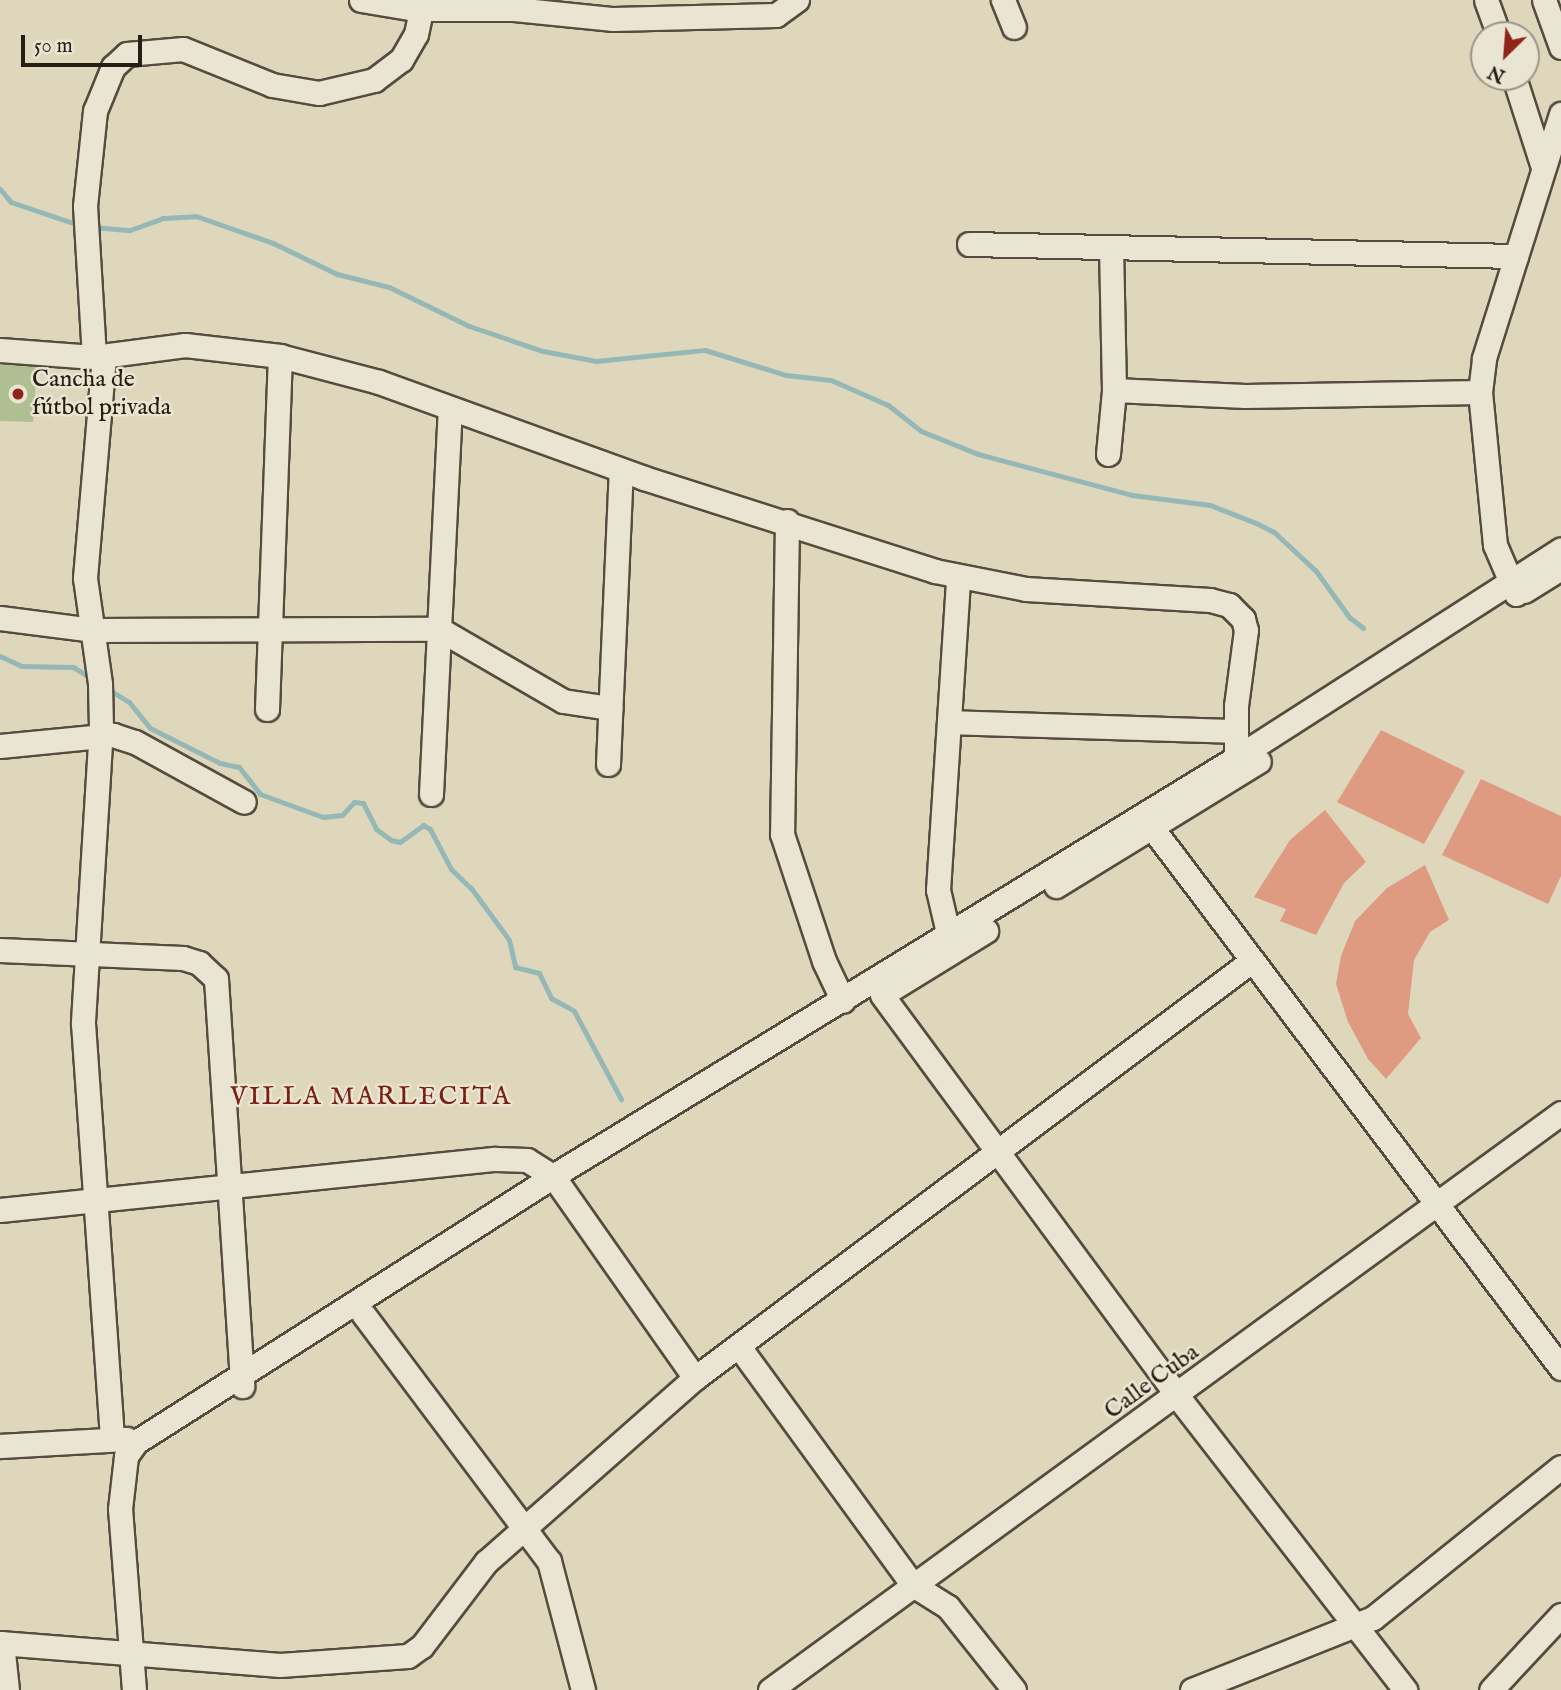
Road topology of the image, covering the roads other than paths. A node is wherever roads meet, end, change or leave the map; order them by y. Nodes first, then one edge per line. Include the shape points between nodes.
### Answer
1 (361, 0) edge
2 (797, 0) edge
3 (1003, 0) edge
4 (1486, 0) edge
5 (1544, 0) edge
6 (423, 4) edge
7 (1494, 21) edge
8 (1014, 27) dead end
9 (1560, 41) edge
10 (1519, 91) edge
11 (1561, 114) edge
12 (1542, 163) junction
13 (969, 244) dead end
14 (1111, 247) junction
15 (1516, 256) junction
16 (0, 350) edge
17 (280, 356) junction
18 (99, 357) junction
19 (1114, 390) junction
20 (1480, 392) junction
21 (450, 410) junction
22 (1108, 454) dead end
23 (621, 470) junction
24 (787, 521) junction
25 (1561, 549) edge
26 (1561, 568) edge
27 (958, 577) junction
28 (1513, 589) junction
29 (0, 618) edge
30 (439, 629) junction
31 (94, 630) junction
32 (270, 630) junction
33 (610, 708) junction
34 (267, 709) dead end
35 (949, 722) junction
36 (1236, 731) junction
37 (101, 736) junction
38 (0, 746) edge
39 (1236, 758) junction
40 (608, 764) dead end
41 (431, 794) dead end
42 (244, 802) dead end
43 (1153, 829) junction
44 (950, 944) junction
45 (0, 950) edge
46 (90, 955) junction
47 (1250, 962) junction
48 (882, 995) junction
49 (843, 1001) junction
50 (1561, 1113) edge
51 (997, 1154) junction
52 (558, 1182) junction
53 (227, 1188) junction
54 (95, 1200) junction
55 (1435, 1207) junction
56 (0, 1210) edge
57 (364, 1315) junction
58 (740, 1348) junction
59 (1561, 1368) edge
60 (695, 1378) junction
61 (242, 1382) junction
62 (1178, 1397) junction
63 (112, 1437) junction
64 (143, 1445) junction
65 (0, 1446) edge
66 (1561, 1467) edge
67 (526, 1530) junction
68 (913, 1585) junction
69 (1561, 1615) edge
70 (1356, 1627) junction
71 (1, 1643) edge
72 (131, 1655) junction
73 (7, 1690) edge
74 (134, 1690) edge
75 (583, 1690) edge
76 (770, 1690) edge
77 (1014, 1690) edge
78 (1192, 1690) edge
79 (1405, 1690) edge
80 (1491, 1690) edge

1 - 6 street
2 - 6 street via 776,15 613,19
3 - 8 street
4 - 7 street
5 - 9 street
6 - 18 street via 416,34 401,60 374,80 319,93 272,85 183,49 127,54 113,67 94,111 85,206
10 - 12 street
11 - 12 street
12 - 15 street
13 - 14 street
14 - 15 street
14 - 19 street
15 - 20 street via 1484,358
16 - 18 street
17 - 18 street via 185,345
17 - 21 street via 341,370
17 - 32 street
18 - 31 street via 85,578
19 - 20 street via 1245,396
19 - 22 street
20 - 28 street via 1495,545
21 - 23 street
21 - 30 street
23 - 24 street
23 - 33 street
24 - 27 street via 855,547
24 - 49 street via 782,834 824,961
25 - 28 street
26 - 28 street
27 - 35 street
27 - 36 street via 1090,596 1210,600 1229,606 1243,619 1246,630
28 - 39 street
28 - 43 street
29 - 31 street
30 - 32 street
30 - 33 street via 563,701
30 - 41 street
31 - 32 street
31 - 37 street
32 - 34 street
33 - 40 street
35 - 36 street
35 - 44 street via 938,890
36 - 39 street
37 - 38 street
37 - 42 street via 135,742
37 - 46 street
39 - 44 street
43 - 44 street
43 - 47 street
44 - 48 street
44 - 49 street
45 - 46 street
46 - 53 street via 183,958 199,963 216,979
46 - 54 street via 83,1023
47 - 51 street
47 - 55 street
48 - 51 street
48 - 52 street
49 - 52 street
50 - 55 street, Calle Cuba
51 - 58 street
51 - 62 street
52 - 53 street via 527,1160 495,1159
52 - 57 street
52 - 60 street
52 - 61 street
53 - 54 street
53 - 61 street
54 - 56 street
54 - 63 street
55 - 59 street
55 - 62 street, Calle Cuba
57 - 61 street
57 - 67 street
58 - 60 street
58 - 68 street
60 - 67 street
61 - 64 street
62 - 68 street, Calle Cuba
62 - 70 street
63 - 64 street
63 - 65 street
64 - 72 street via 122,1489
66 - 70 street
67 - 72 street via 486,1562 422,1646 408,1656 280,1665
67 - 75 street via 549,1561 558,1586
68 - 76 street, Calle Cuba
68 - 77 street via 948,1607
69 - 80 street
70 - 78 street
70 - 79 street
71 - 72 street
71 - 73 street
72 - 74 street

